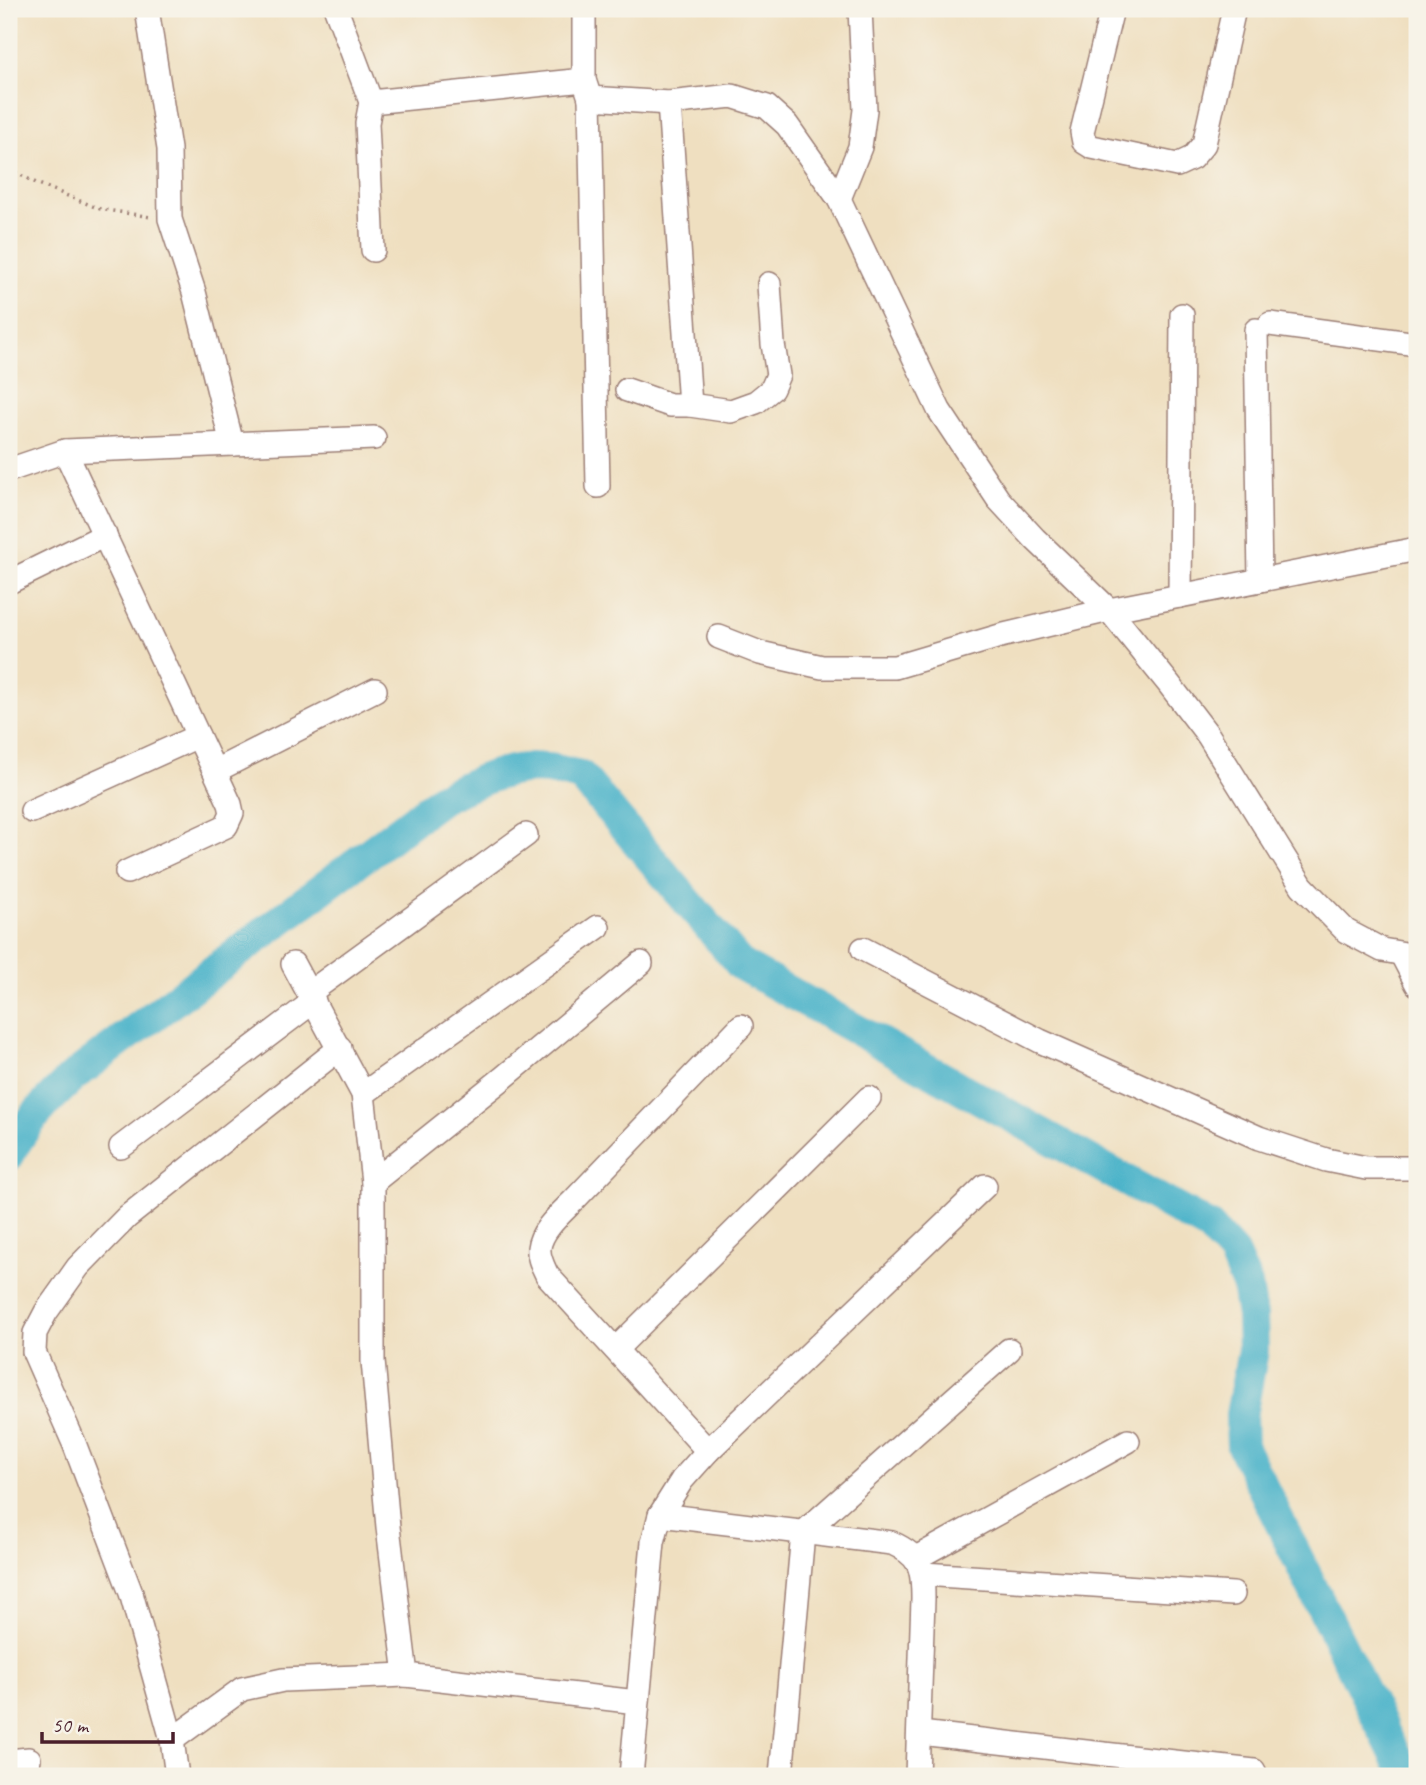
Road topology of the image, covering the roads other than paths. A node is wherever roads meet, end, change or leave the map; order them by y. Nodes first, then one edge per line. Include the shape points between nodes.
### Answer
1 (146, 9) edge
2 (337, 9) edge
3 (584, 9) edge
4 (860, 9) edge
5 (1112, 9) edge
6 (1234, 9) edge
7 (587, 89) junction
8 (371, 102) junction
9 (669, 103) junction
10 (839, 199) junction
11 (373, 250) dead end
12 (769, 284) dead end
13 (1182, 315) dead end
14 (1417, 344) edge
15 (627, 390) dead end
16 (690, 405) junction
17 (374, 438) dead end
18 (232, 444) junction
19 (65, 452) junction
20 (9, 470) edge
21 (598, 486) dead end
22 (104, 535) junction
23 (1417, 549) edge
24 (1260, 580) junction
25 (9, 582) edge
26 (1180, 596) junction
27 (1109, 610) junction
28 (719, 637) dead end
29 (374, 690) dead end
30 (198, 736) junction
31 (215, 771) junction
32 (32, 811) dead end
33 (526, 835) dead end
34 (127, 872) dead end
35 (598, 927) dead end
36 (863, 949) dead end
37 (1409, 956) edge
38 (641, 963) dead end
39 (293, 964) dead end
40 (1417, 984) edge
41 (312, 997) junction
42 (741, 1026) dead end
43 (340, 1048) junction
44 (363, 1094) junction
45 (869, 1098) dead end
46 (121, 1147) dead end
47 (1417, 1168) edge
48 (373, 1182) junction
49 (985, 1186) dead end
50 (616, 1349) junction
51 (1009, 1350) dead end
52 (1128, 1441) dead end
53 (708, 1451) junction
54 (660, 1515) junction
55 (803, 1533) junction
56 (919, 1566) junction
57 (1233, 1594) dead end
58 (406, 1675) junction
59 (636, 1702) junction
60 (920, 1733) junction
61 (172, 1740) junction
62 (1254, 1771) dead end
63 (177, 1776) edge
64 (631, 1776) edge
65 (781, 1776) edge
66 (917, 1776) edge

1 - 18 street via 169,149 170,219 194,292
2 - 8 street
3 - 7 street
4 - 10 street via 865,110 860,146
5 - 6 street via 1082,132 1084,142 1177,165 1192,158 1204,144
7 - 8 street
7 - 9 street
7 - 21 street
8 - 11 street via 367,123
9 - 10 street via 733,96 767,107 788,125
9 - 16 street
10 - 27 street via 939,411 998,499
12 - 16 street via 778,374 772,389 756,402 731,411
13 - 26 street
14 - 24 street via 1263,327
15 - 16 street via 670,405
17 - 18 street
18 - 19 street
19 - 20 street
19 - 22 street
22 - 25 street
22 - 30 street
23 - 24 street
24 - 26 street
26 - 27 street
27 - 28 street via 895,667 822,667 760,653
27 - 37 street via 1208,734 1302,886 1346,931 1382,950
29 - 31 street
30 - 31 street
30 - 32 street
31 - 34 street via 232,813 226,826
33 - 41 street
35 - 44 street
36 - 47 street via 1040,1041 1259,1138 1366,1168
37 - 40 street
38 - 48 street
39 - 41 street
41 - 43 street
41 - 46 street
42 - 50 street via 567,1207 539,1246 547,1275
43 - 44 street
43 - 61 street via 127,1217 78,1267 35,1333 34,1352 131,1593
44 - 48 street
45 - 50 street
48 - 58 street via 373,1361
49 - 53 street
50 - 53 street
51 - 55 street
52 - 56 street
53 - 54 street
54 - 55 street
54 - 59 street via 653,1542
55 - 56 street via 892,1543 908,1550
55 - 65 street
56 - 57 street
56 - 60 street
58 - 59 street
58 - 61 street via 283,1680 242,1689
59 - 64 street
60 - 62 street
60 - 66 street
61 - 63 street

